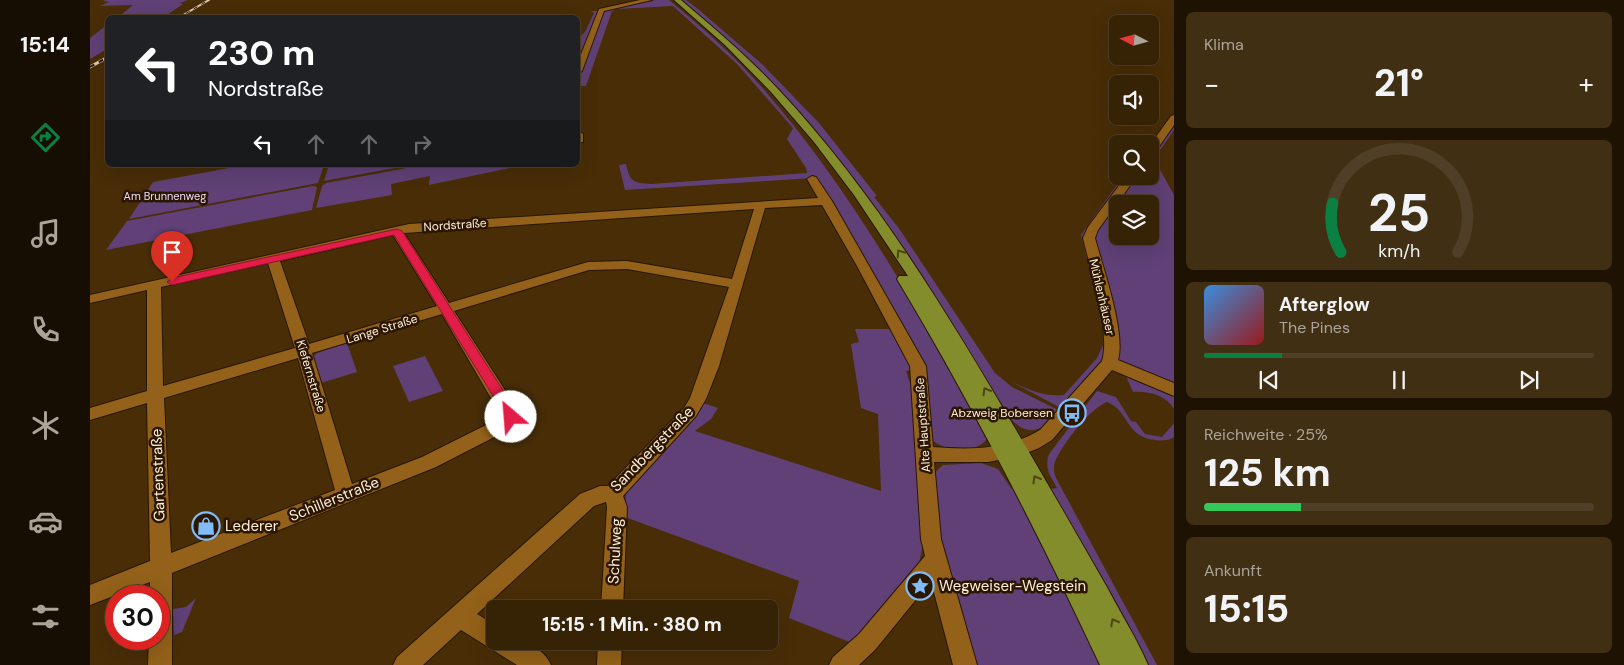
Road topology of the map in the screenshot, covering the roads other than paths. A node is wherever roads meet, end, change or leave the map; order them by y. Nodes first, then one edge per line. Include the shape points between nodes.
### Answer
1 (649, 0) edge
2 (671, 0) edge
3 (677, 0) edge
4 (580, 65) edge
5 (1174, 118) edge
6 (1159, 139) edge
7 (812, 179) dead end
8 (1125, 185) edge
9 (826, 201) junction
10 (758, 206) junction
11 (397, 231) junction
12 (273, 259) junction
13 (736, 284) junction
14 (154, 286) junction
15 (90, 299) edge
16 (445, 310) junction
17 (304, 352) junction
18 (1109, 363) junction
19 (1174, 390) edge
20 (155, 395) junction
21 (90, 414) edge
22 (1011, 451) junction
23 (925, 454) junction
24 (613, 494) junction
25 (346, 495) junction
26 (935, 560) junction
27 (161, 568) junction
28 (90, 595) edge
29 (612, 600) edge
30 (459, 616) junction
31 (486, 632) edge
32 (515, 650) edge
33 (610, 650) edge
34 (160, 665) edge
35 (405, 665) edge
36 (539, 665) edge
37 (609, 665) edge
38 (841, 665) edge
39 (965, 665) edge
40 (1112, 665) edge
41 (1136, 665) edge

1 - 4 street via 600,10
2 - 22 main road via 762,83 794,122 856,205
22 -> 3 main road via 959,345 851,182 751,64
5 - 6 street
7 - 9 street, Alte Hauptstraße
8 - 18 street, Mühlenhäuser via 1089,238 1112,332 1113,350
9 - 10 street, Nordstraße
9 - 23 street, Alte Hauptstraße via 918,366
10 - 11 street, Nordstraße
10 - 13 street, Sandbergstraße via 760,211
11 - 12 street, Nordstraße
11 - 16 street
12 - 14 street, Nordstraße
12 - 17 street, Kiefernstraße
13 - 16 street, Lange Straße via 627,265 588,266
13 - 24 street, Sandbergstraße via 698,399 678,427
14 - 15 street, Nordstraße
14 - 20 street, Gartenstraße
16 - 17 street, Lange Straße
16 - 25 street, Schillerstraße via 511,417 505,425 429,462
17 - 20 street, Lange Straße
17 - 25 street, Kiefernstraße
18 - 19 street
18 - 22 street via 1046,435
20 - 21 street, Lange Straße
20 - 27 street, Gartenstraße
22 - 23 street
22 - 40 main road
41 -> 22 main road
23 - 26 street, Alte Hauptstraße
24 - 29 street, Schulweg via 617,507
24 - 30 street, Sandbergstraße via 600,494 587,500
25 - 27 street, Schillerstraße
26 - 38 street via 867,642
26 - 39 street, Alte Hauptstraße
27 - 28 street, Schillerstraße
27 - 34 street, Gartenstraße
30 - 31 street
30 - 35 street, Sandbergstraße
32 - 36 street
33 - 37 street

